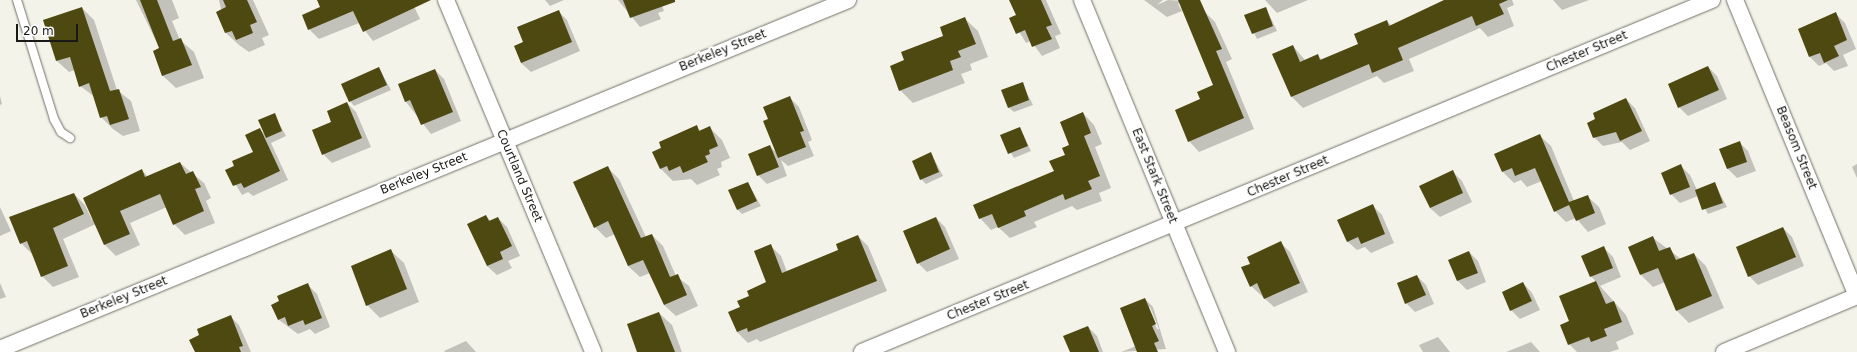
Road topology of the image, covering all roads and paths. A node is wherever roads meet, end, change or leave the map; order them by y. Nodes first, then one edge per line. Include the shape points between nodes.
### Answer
1 (17, 0) edge
2 (446, 0) edge
3 (848, 0) edge
4 (1082, 0) edge
5 (1712, 0) edge
6 (1735, 0) edge
7 (70, 138) dead end
8 (504, 141) junction
9 (1174, 224) junction
10 (1857, 296) edge
11 (0, 349) edge
12 (592, 352) edge
13 (862, 352) edge
14 (1227, 352) edge
15 (1724, 352) edge

1 - 7 lane via 54,119 61,132
2 - 8 street, Courtland Street
3 - 8 street, Berkeley Street
4 - 9 street, East Stark Street
5 - 9 street, Chester Street
6 - 10 street, Beasom Street
8 - 11 street, Berkeley Street
8 - 12 street, Courtland Street
9 - 13 street, Chester Street
9 - 14 street, East Stark Street
10 - 15 street

